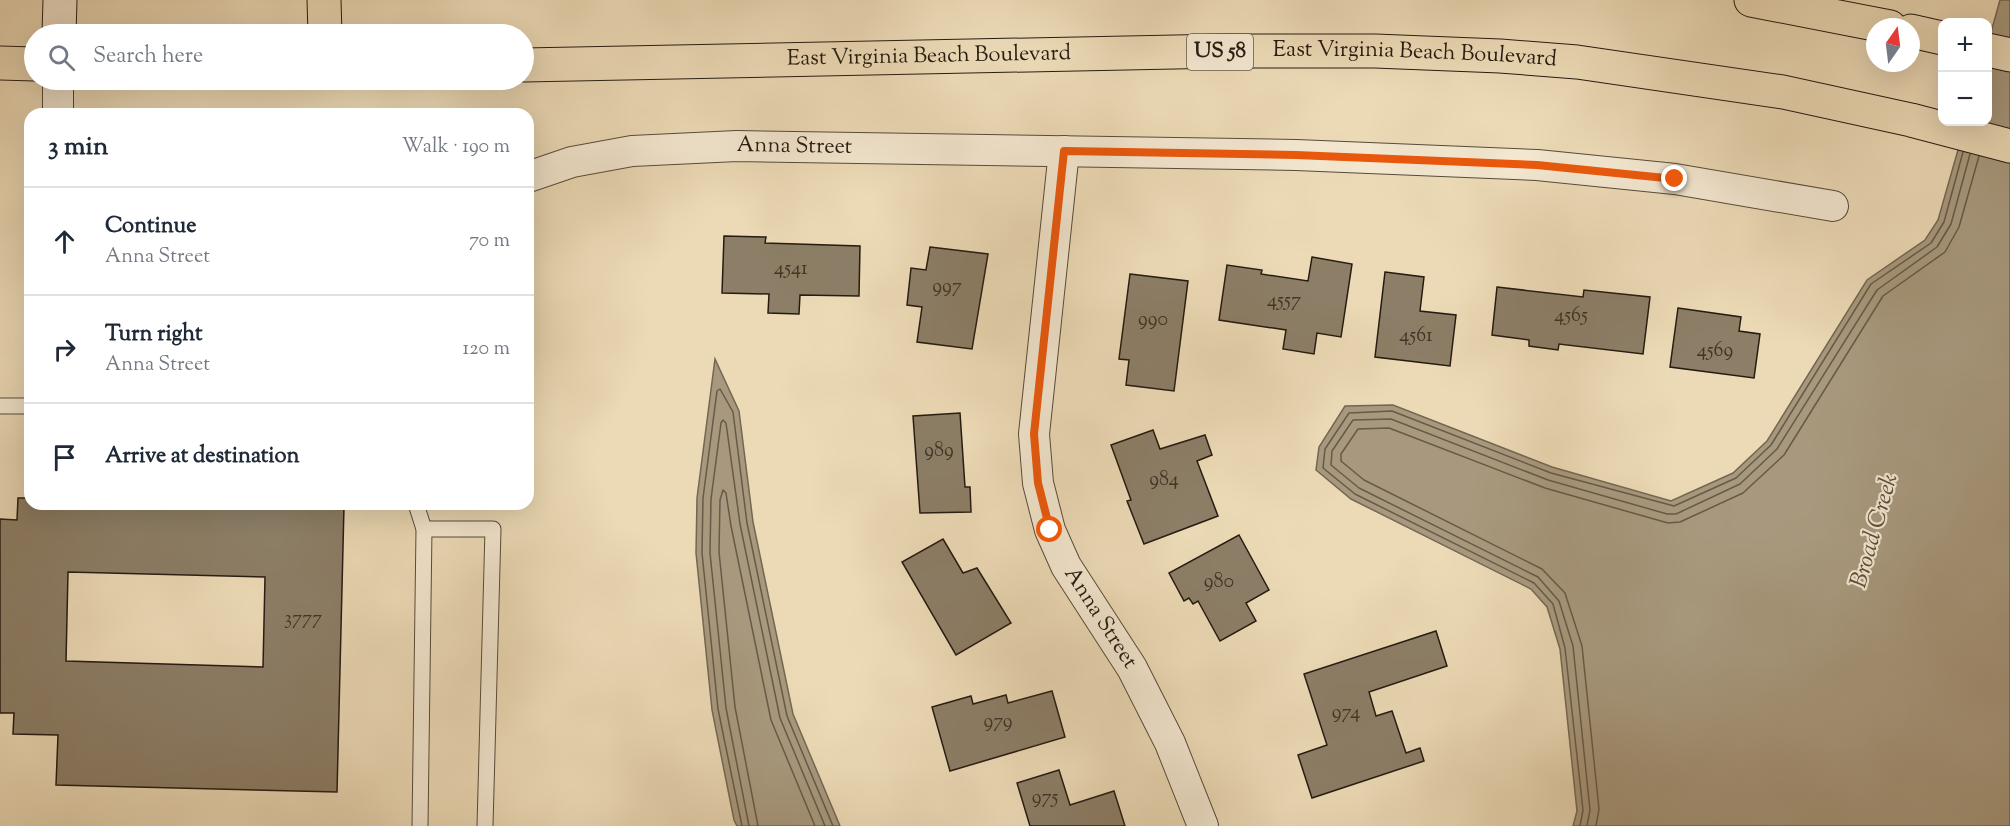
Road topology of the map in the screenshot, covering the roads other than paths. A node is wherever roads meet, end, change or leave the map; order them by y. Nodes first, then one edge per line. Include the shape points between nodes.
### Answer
1 (60, 0) edge
2 (324, 0) edge
3 (1751, 0) edge
4 (1866, 22) edge
5 (59, 24) edge
6 (325, 24) edge
7 (1992, 51) edge
8 (2010, 55) edge
9 (0, 63) edge
10 (24, 63) edge
11 (534, 65) edge
12 (58, 90) edge
13 (58, 108) edge
14 (2010, 146) edge
15 (1064, 151) junction
16 (534, 175) edge
17 (1833, 206) dead end
18 (0, 405) edge
19 (24, 406) edge
20 (418, 510) edge
21 (424, 529) junction
22 (420, 826) edge
23 (485, 826) edge
24 (1203, 826) edge

1 - 5 main road
2 - 6 main road
3 - 4 main road
7 - 8 main road
9 - 10 main road
11 - 14 main road, East Virginia Beach Boulevard / US 58 via 1375,51 1500,56 1611,67 1783,92
12 - 13 street
15 - 16 street, Anna Street via 690,148 632,151 572,162
15 - 17 street, Anna Street via 1537,165 1675,179
15 - 24 street, Anna Street via 1034,434 1038,483 1050,530 1066,566 1137,677 1170,743
18 - 19 lane
20 - 21 lane
21 - 22 lane
21 - 23 lane via 494,529

